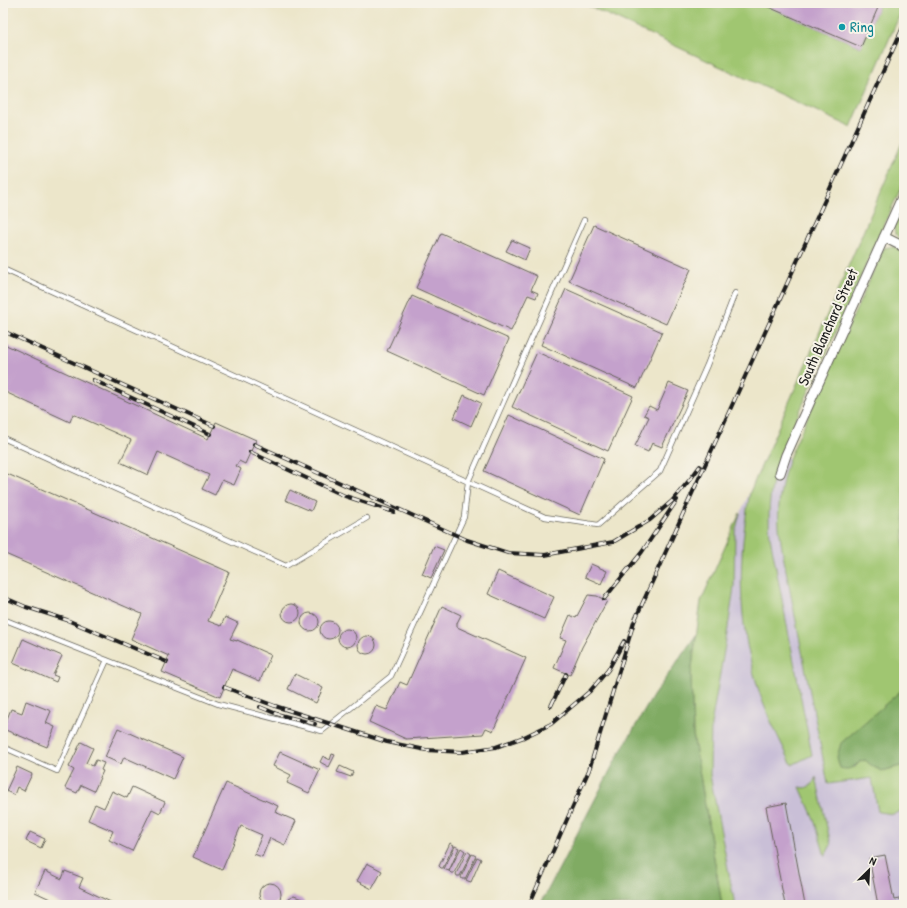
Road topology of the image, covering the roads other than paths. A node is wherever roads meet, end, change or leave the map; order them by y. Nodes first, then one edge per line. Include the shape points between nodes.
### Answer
1 (904, 193) edge
2 (584, 220) dead end
3 (884, 237) junction
4 (904, 247) edge
5 (3, 269) edge
6 (735, 293) dead end
7 (3, 438) edge
8 (780, 473) dead end
9 (468, 482) junction
10 (367, 518) dead end
11 (3, 619) edge
12 (107, 660) junction
13 (3, 747) edge

1 - 3 street, South Blanchard Street
2 - 9 lane
3 - 4 street
3 - 8 street, South Blanchard Street
5 - 9 lane
6 - 9 lane via 707,365 660,471 598,525 545,517
7 - 10 lane via 286,566
9 - 12 lane via 464,517 391,676 322,731 218,704
11 - 12 lane
12 - 13 lane via 57,771

